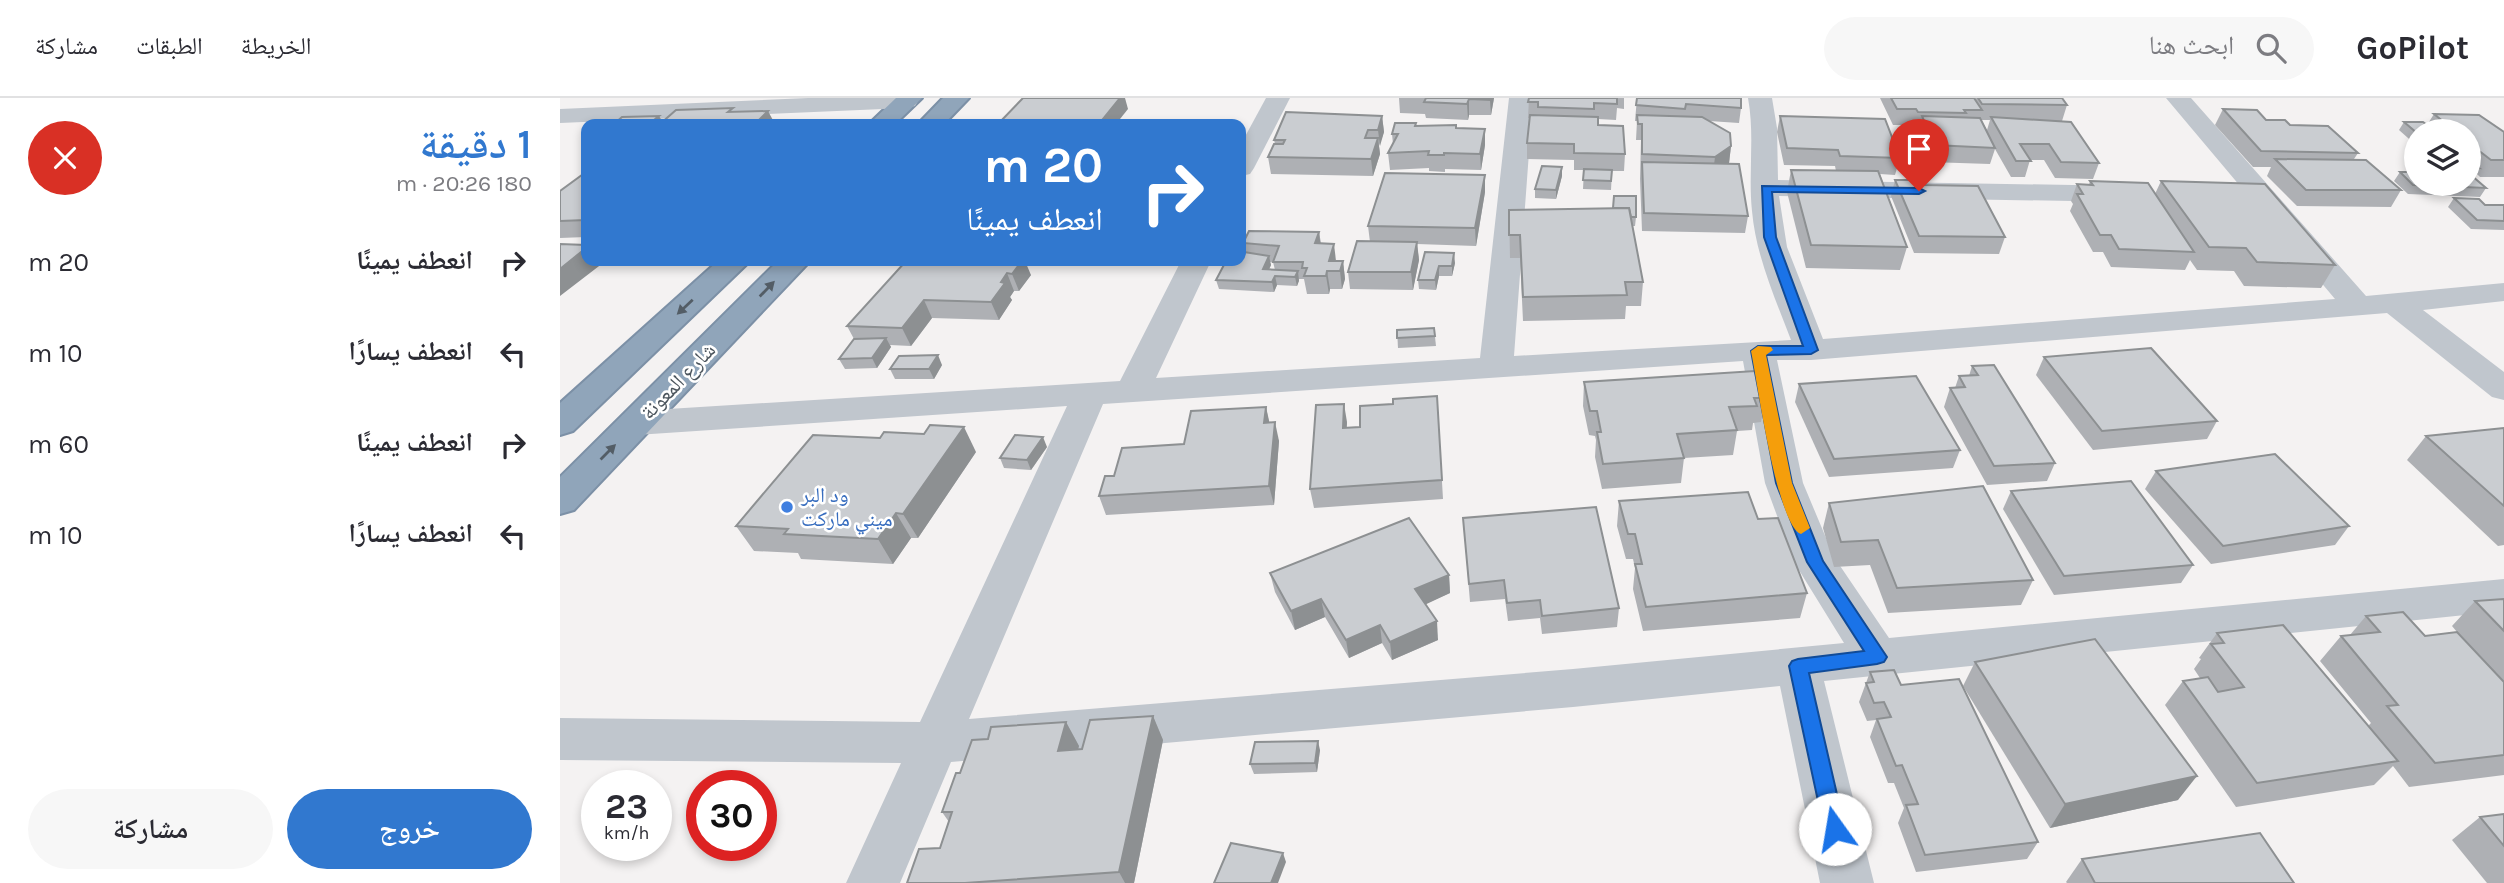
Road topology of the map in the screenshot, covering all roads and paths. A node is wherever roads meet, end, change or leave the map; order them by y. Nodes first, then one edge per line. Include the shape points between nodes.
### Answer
1 (957, 98) edge
2 (1278, 98) edge
3 (1521, 98) edge
4 (1760, 98) edge
5 (2178, 98) edge
6 (908, 100) edge
7 (560, 116) edge
8 (887, 119) edge
9 (935, 119) edge
10 (1246, 159) edge
11 (1766, 188) junction
12 (2146, 195) edge
13 (2228, 201) edge
14 (2269, 203) junction
15 (730, 266) edge
16 (790, 266) edge
17 (1194, 266) edge
18 (2504, 292) edge
19 (2394, 303) junction
20 (2358, 307) junction
21 (1811, 350) junction
22 (1758, 351) junction
23 (1496, 369) junction
24 (2504, 389) edge
25 (1132, 392) junction
26 (1090, 394) junction
27 (636, 423) junction
28 (560, 424) edge
29 (560, 500) edge
30 (2504, 595) edge
31 (1877, 657) junction
32 (1798, 666) junction
33 (560, 739) edge
34 (935, 743) junction
35 (873, 883) edge
36 (1847, 883) edge

1 - 9 highway
2 - 10 street
3 - 23 street
4 - 11 street via 1767,132
5 - 14 street
6 - 7 street
6 - 8 highway
11 - 12 street
11 - 21 street via 1770,237
13 - 14 street
14 - 20 street
15 -> 28 highway
27 -> 16 highway, شارع المعونة
17 - 25 street
18 - 19 street
19 - 20 street
19 - 24 street
20 - 21 street
21 - 22 street
22 - 23 street
22 - 31 street via 1784,483 1815,562
23 - 25 street
25 - 26 street
26 - 27 street
26 - 34 street
29 -> 27 highway, شارع المعونة
30 - 31 street
31 - 32 street
32 - 34 street
32 - 36 street
33 - 34 street
34 - 35 street

